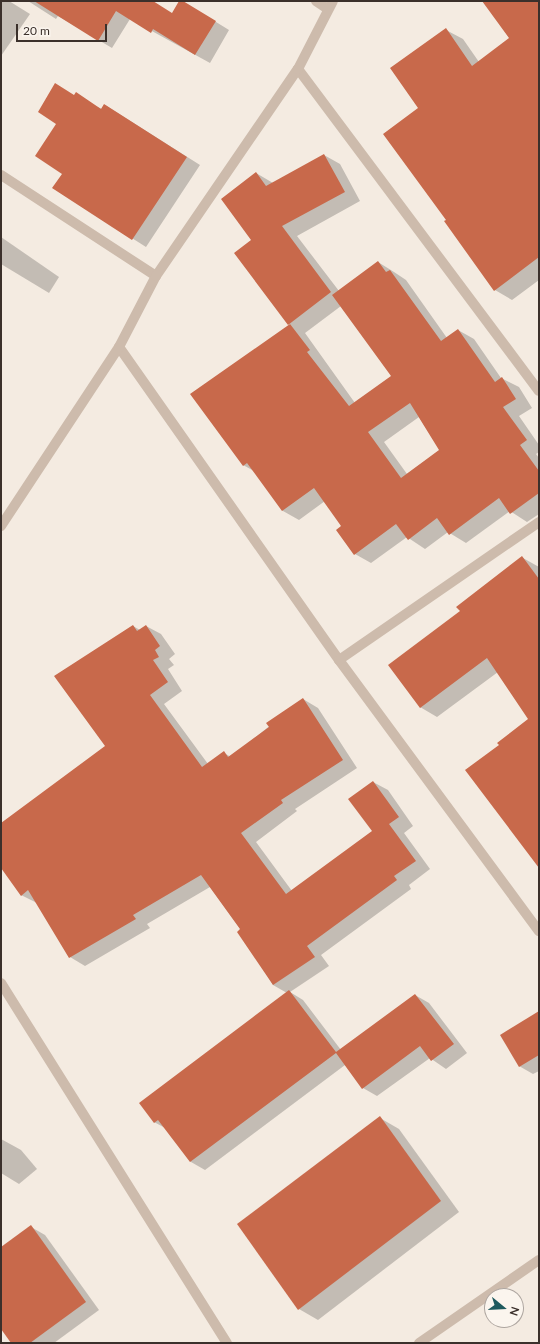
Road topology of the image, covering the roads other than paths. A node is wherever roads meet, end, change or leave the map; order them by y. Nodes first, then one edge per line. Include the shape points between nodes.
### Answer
1 (316, 1) edge
2 (331, 5) edge
3 (298, 69) junction
4 (1, 175) edge
5 (156, 276) junction
6 (119, 347) junction
7 (539, 391) edge
8 (539, 522) edge
9 (1, 526) edge
10 (339, 660) junction
11 (538, 925) edge
12 (1, 983) edge
13 (539, 1260) edge
14 (227, 1343) edge
15 (419, 1343) edge

1 - 2 street
2 - 3 street
3 - 5 street
3 - 7 street
4 - 5 street
5 - 6 street
6 - 9 street
6 - 10 street
8 - 10 street
10 - 11 street
12 - 14 street
13 - 15 street

